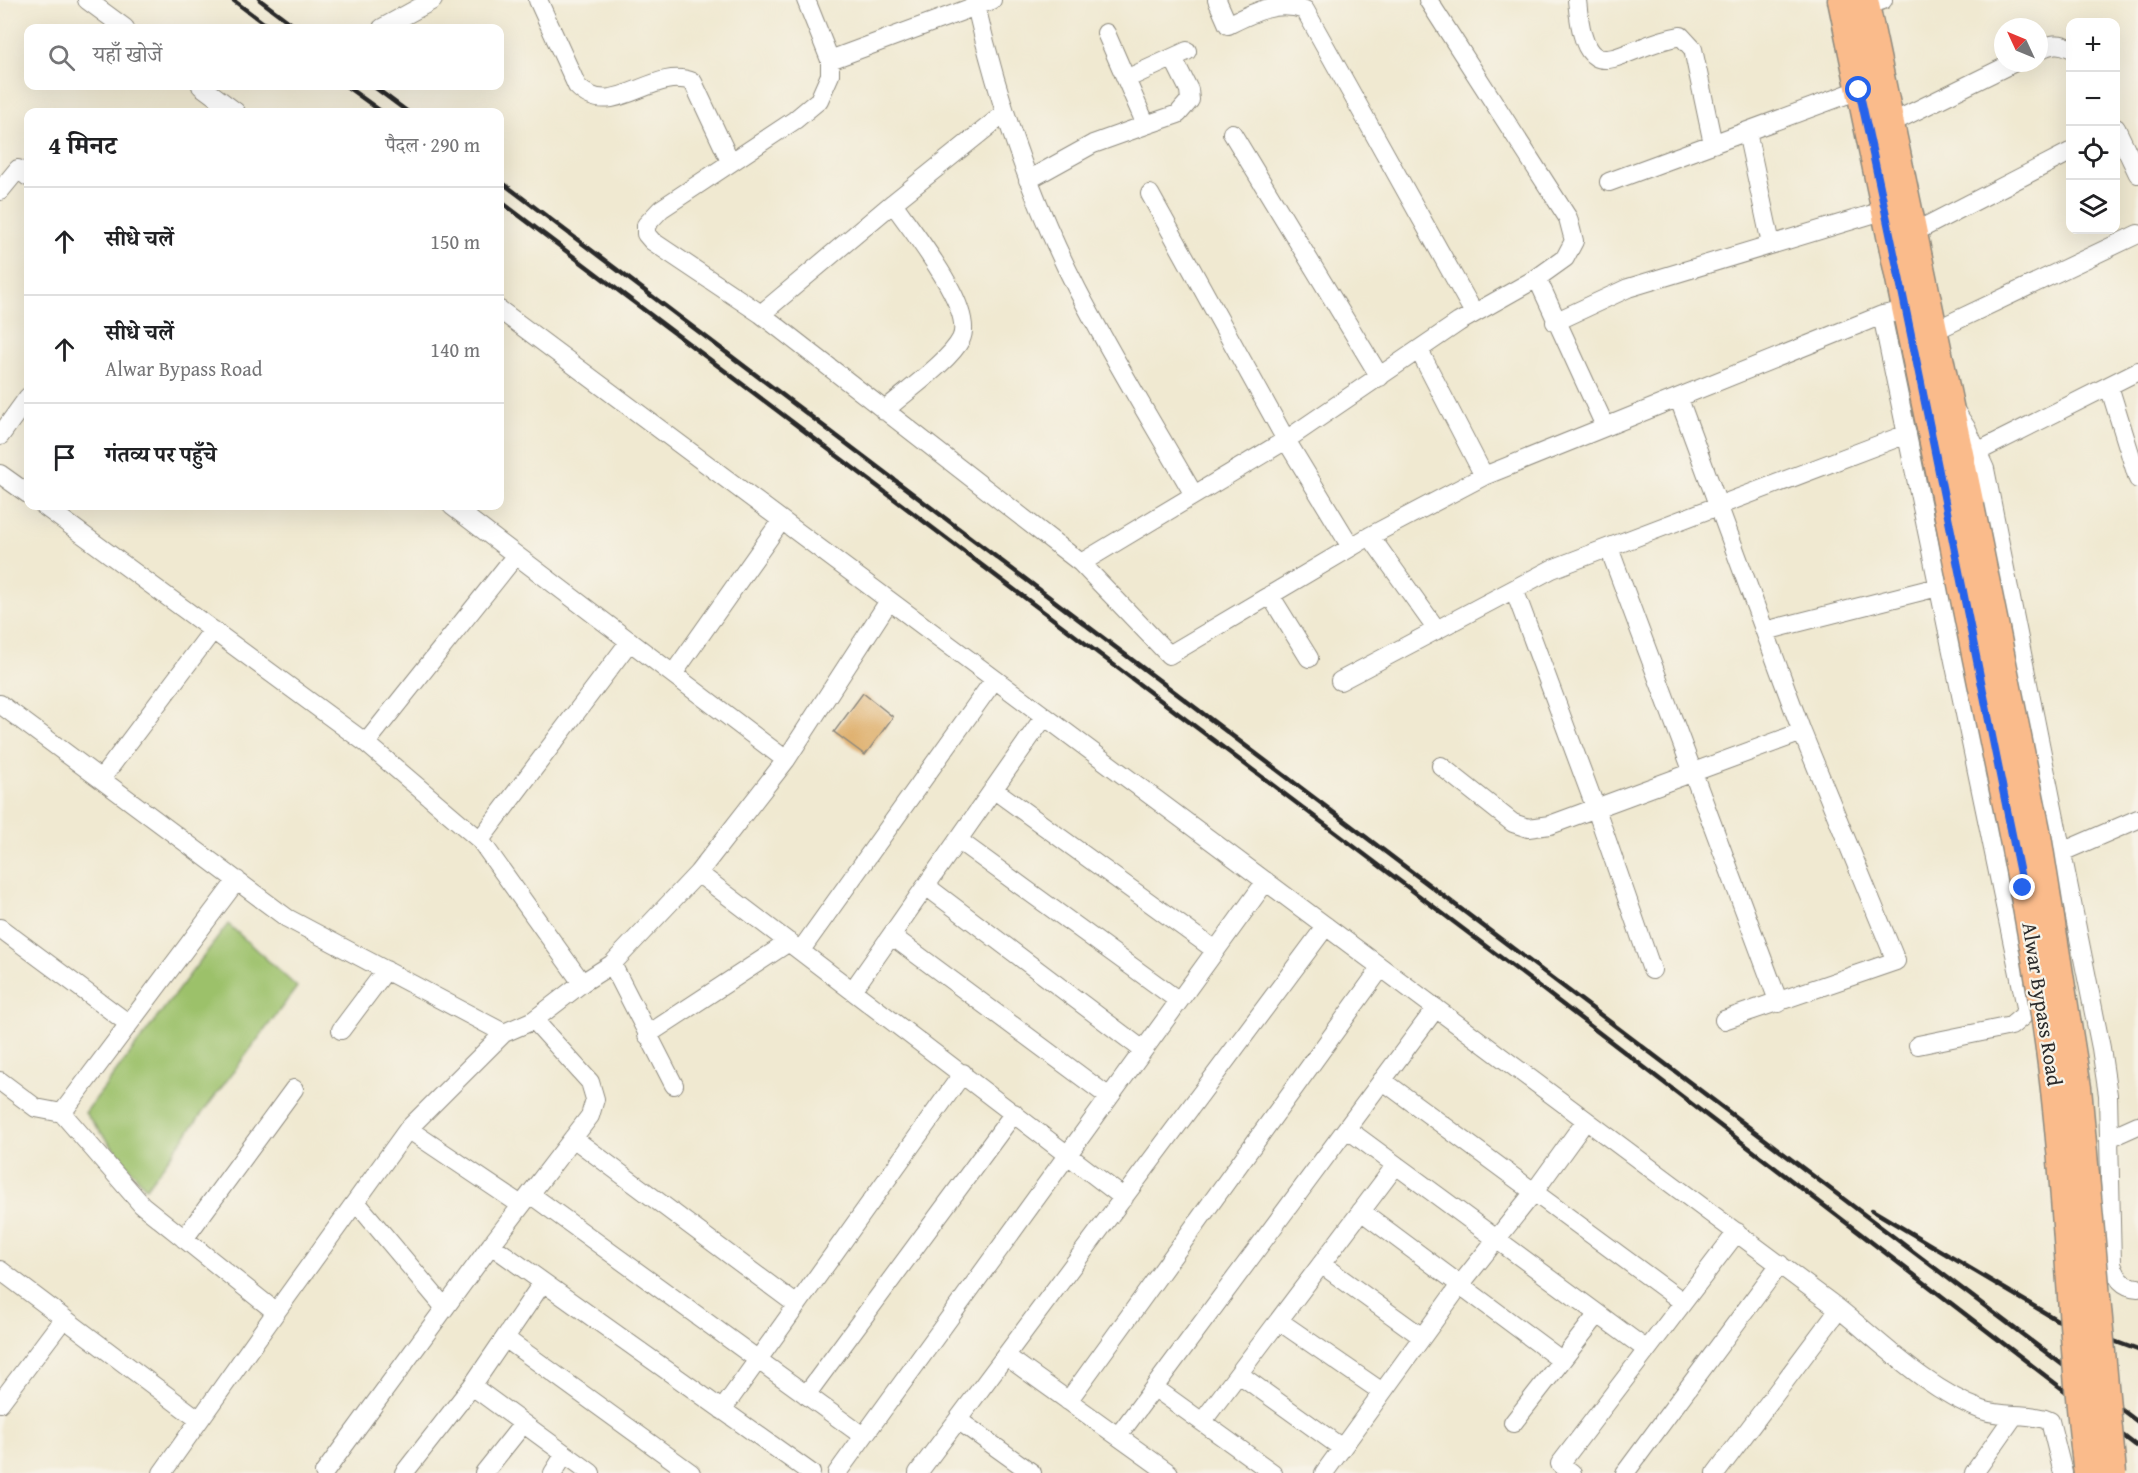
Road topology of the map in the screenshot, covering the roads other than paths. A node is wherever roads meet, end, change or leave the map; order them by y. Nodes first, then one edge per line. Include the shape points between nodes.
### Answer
1 (87, 0) edge
2 (434, 0) edge
3 (538, 0) edge
4 (806, 0) edge
5 (1217, 0) edge
6 (1428, 0) edge
7 (1577, 0) edge
8 (1279, 1) edge
9 (1864, 1) edge
10 (984, 3) edge
11 (120, 24) edge
12 (389, 24) edge
13 (1106, 33) dead end
14 (2048, 46) edge
15 (2066, 46) edge
16 (830, 60) junction
17 (1995, 72) edge
18 (1126, 79) junction
19 (207, 90) edge
20 (1859, 90) junction
21 (231, 108) edge
22 (1005, 113) junction
23 (1891, 123) junction
24 (1146, 125) junction
25 (1747, 132) junction
26 (1232, 133) dead end
27 (2120, 136) edge
28 (1713, 144) junction
29 (2066, 154) edge
30 (730, 161) junction
31 (24, 174) edge
32 (2138, 174) edge
33 (1028, 180) junction
34 (1609, 182) dead end
35 (0, 191) edge
36 (1150, 194) dead end
37 (893, 203) junction
38 (1886, 210) junction
39 (2138, 234) edge
40 (1903, 238) junction
41 (1771, 244) junction
42 (1537, 278) junction
43 (1895, 312) junction
44 (504, 313) edge
45 (1474, 313) junction
46 (760, 314) junction
47 (1555, 322) junction
48 (1934, 331) junction
49 (1419, 350) junction
50 (2138, 371) edge
51 (1380, 376) junction
52 (2109, 386) junction
53 (1679, 399) junction
54 (24, 403) edge
55 (1949, 404) junction
56 (884, 411) junction
57 (1605, 426) junction
58 (1907, 434) junction
59 (0, 436) edge
60 (1286, 440) junction
61 (1977, 452) junction
62 (0, 474) edge
63 (1484, 476) junction
64 (2138, 479) edge
65 (24, 491) edge
66 (1194, 495) junction
67 (1958, 506) junction
68 (1720, 507) junction
69 (49, 510) edge
70 (457, 510) edge
71 (781, 521) junction
72 (1370, 536) junction
73 (1351, 547) junction
74 (1610, 548) junction
75 (516, 555) junction
76 (1081, 563) junction
77 (1938, 587) junction
78 (1514, 589) junction
79 (1270, 595) junction
80 (889, 601) junction
81 (213, 630) junction
82 (1437, 630) junction
83 (1765, 631) junction
84 (630, 642) junction
85 (1309, 658) dead end
86 (673, 674) junction
87 (994, 680) junction
88 (1340, 681) dead end
89 (0, 704) edge
90 (1044, 717) junction
91 (1802, 732) junction
92 (366, 742) junction
93 (786, 760) junction
94 (1442, 766) dead end
95 (1694, 774) junction
96 (101, 779) junction
97 (993, 789) junction
98 (1596, 808) junction
99 (2138, 819) edge
100 (480, 840) junction
101 (958, 840) junction
102 (2062, 852) junction
103 (698, 873) junction
104 (237, 880) junction
105 (1266, 881) junction
106 (926, 886) junction
107 (1326, 927) junction
108 (0, 928) edge
109 (892, 936) junction
110 (795, 946) junction
111 (1215, 950) junction
112 (612, 964) junction
113 (1381, 968) junction
114 (386, 970) junction
115 (1652, 970) dead end
116 (582, 983) junction
117 (853, 990) junction
118 (1179, 1001) junction
119 (1779, 1003) junction
120 (1436, 1008) junction
121 (534, 1020) junction
122 (1724, 1020) dead end
123 (129, 1024) junction
124 (341, 1030) dead end
125 (504, 1033) junction
126 (647, 1035) junction
127 (1918, 1045) dead end
128 (1143, 1050) junction
129 (963, 1073) junction
130 (1382, 1080) junction
131 (0, 1081) edge
132 (674, 1085) dead end
133 (294, 1089) dead end
134 (1109, 1097) junction
135 (62, 1113) junction
136 (1014, 1113) junction
137 (1586, 1120) junction
138 (2138, 1125) edge
139 (408, 1129) junction
140 (1347, 1129) junction
141 (573, 1138) junction
142 (2109, 1138) junction
143 (1067, 1154) junction
144 (1396, 1165) junction
145 (1534, 1192) junction
146 (1124, 1198) junction
147 (526, 1200) junction
148 (356, 1202) junction
149 (1361, 1211) junction
150 (1737, 1233) junction
151 (184, 1239) junction
152 (1497, 1240) junction
153 (491, 1245) junction
154 (1322, 1264) junction
155 (1780, 1264) junction
156 (0, 1270) edge
157 (543, 1282) junction
158 (1460, 1285) junction
159 (2138, 1288) edge
160 (1683, 1302) junction
161 (797, 1305) junction
162 (445, 1308) junction
163 (1839, 1309) junction
164 (276, 1312) junction
165 (1598, 1314) junction
166 (64, 1318) junction
167 (1279, 1321) junction
168 (1422, 1337) junction
169 (505, 1338) junction
170 (1647, 1350) junction
171 (1006, 1356) junction
172 (759, 1359) junction
173 (1561, 1360) junction
174 (1239, 1374) junction
175 (472, 1386) junction
176 (1155, 1388) junction
177 (1382, 1392) junction
178 (806, 1395) junction
179 (1068, 1401) junction
180 (0, 1403) edge
181 (722, 1410) junction
182 (2014, 1416) junction
183 (198, 1419) junction
184 (958, 1420) junction
185 (2050, 1421) junction
186 (1202, 1422) junction
187 (1513, 1423) dead end
188 (524, 1424) junction
189 (862, 1436) junction
190 (1118, 1436) junction
191 (1342, 1448) junction
192 (565, 1454) junction
193 (1013, 1468) edge
194 (162, 1473) edge
195 (324, 1473) edge
196 (404, 1473) edge
197 (485, 1473) edge
198 (553, 1473) edge
199 (591, 1473) edge
200 (691, 1473) edge
201 (811, 1473) edge
202 (837, 1473) edge
203 (918, 1473) edge
204 (1032, 1473) edge
205 (1169, 1473) edge
206 (1273, 1473) edge
207 (1324, 1473) edge
208 (1572, 1473) edge
209 (1625, 1473) edge
210 (1716, 1473) edge
211 (1974, 1473) edge
212 (2063, 1473) edge
213 (2088, 1473) edge
214 (2112, 1473) edge
215 (2117, 1473) edge

1 - 11 street
2 - 12 street
3 - 30 street via 577,86 585,95 595,100 611,99 683,77 693,82
4 - 16 street
5 - 8 street via 1228,25
6 - 42 street via 1568,218 1574,241 1571,250
7 - 28 street via 1584,43 1596,58 1607,60 1667,38 1681,36 1687,40 1693,49
8 - 45 street via 1305,10 1315,24
9 - 20 main road
9 - 23 main road
10 - 16 street
10 - 22 street via 990,65
13 - 18 street
14 - 15 street
16 - 30 street via 830,75 819,100
17 - 23 street
18 - 24 street
18 - 24 street via 1180,54 1190,100 1178,114
19 - 21 street
20 - 25 street
20 - 38 main road
22 - 33 street
22 - 37 street
23 - 40 main road
24 - 33 street via 1093,144
25 - 28 street
25 - 41 street
26 - 51 street
27 - 32 street
28 - 34 street
29 - 40 street
30 - 46 street via 661,209 646,225 646,234
31 - 35 street via 18,169
33 - 66 street via 1086,306
36 - 60 street
37 - 46 street
37 - 56 street via 953,293 963,324 954,350
38 - 40 main road
38 - 41 street
39 - 48 street
40 - 43 main road
40 - 48 main road
41 - 47 street via 1628,288
42 - 45 street
42 - 47 street
43 - 53 street
43 - 58 street
43 - 67 main road
44 - 71 street
45 - 49 street
46 - 56 street
47 - 57 street
48 - 55 main road
49 - 51 street
49 - 63 street
50 - 52 street
51 - 60 street
52 - 61 street
52 - 64 street
53 - 57 street
53 - 68 street
54 - 59 street
55 - 61 street
55 - 67 main road
56 - 76 street
57 - 63 street
58 - 68 street
58 - 77 street
60 - 66 street
60 - 73 street
61 - 102 street via 1985,469
62 - 65 street
63 - 72 street
66 - 76 street
67 - 213 main road, Alwar Bypass Road, bridge via 1970,635 2023,888 2061,1134
67 - 214 main road, bridge via 2036,830 2077,1088
68 - 74 street
68 - 83 street
69 - 81 street
70 - 75 street
71 - 80 street
71 - 86 street
72 - 73 street
72 - 82 street
73 - 79 street
74 - 78 street via 1552,569
74 - 95 street
75 - 84 street
75 - 92 street
76 - 79 street via 1169,656
77 - 83 street
77 - 127 street via 2026,1007 2023,1016 2010,1026
78 - 82 street
78 - 98 street
79 - 85 street
80 - 87 street
80 - 93 street
81 - 92 street
81 - 96 street
82 - 88 street
83 - 91 street
84 - 86 street
84 - 100 street
86 - 93 street
87 - 90 street
87 - 110 street
89 - 96 street
90 - 97 street
90 - 105 street
91 - 95 street
91 - 119 street via 1896,961
92 - 100 street
93 - 103 street
94 - 98 street via 1513,823 1528,828 1550,825
95 - 98 street
95 - 119 street
96 - 104 street
97 - 101 street
97 - 111 street
98 - 115 street
99 - 102 street
100 - 116 street
101 - 106 street
101 - 118 street
102 - 142 street via 2101,1048
103 - 110 street
103 - 112 street
104 - 114 street via 287,918
104 - 123 street
105 - 107 street
105 - 111 street
106 - 109 street
106 - 128 street
107 - 113 street
107 - 146 street
108 - 123 street
109 - 117 street
109 - 134 street
110 - 117 street
110 - 126 street
111 - 118 street
112 - 116 street
112 - 126 street
113 - 120 street
113 - 179 street
114 - 124 street
114 - 125 street
116 - 121 street
117 - 129 street
118 - 128 street
119 - 122 street
120 - 130 street
120 - 137 street
121 - 125 street
121 - 141 street via 590,1082 595,1099 590,1116
123 - 135 street
125 - 139 street
126 - 132 street
128 - 134 street
129 - 136 street
129 - 161 street
130 - 140 street
130 - 145 street
131 - 135 street via 36,1108
133 - 151 street
134 - 143 street
135 - 151 street via 142,1205
136 - 143 street
136 - 178 street
137 - 145 street
137 - 150 street
138 - 142 street
139 - 147 street
139 - 148 street
140 - 144 street
140 - 176 street
141 - 147 street
141 - 161 street
142 - 159 street via 2112,1264 2116,1278 2126,1286
143 - 146 street
143 - 189 street
144 - 149 street
144 - 152 street
145 - 152 street
145 - 160 street
146 - 171 street
147 - 153 street
147 - 172 street
148 - 162 street
148 - 164 street
149 - 154 street
149 - 158 street
150 - 155 street
150 - 160 street
151 - 164 street
152 - 158 street
152 - 165 street
153 - 157 street
153 - 162 street
154 - 167 street
154 - 168 street
155 - 163 street
155 - 209 street
156 - 166 street
157 - 169 street
157 - 181 street
158 - 168 street
158 - 173 street
160 - 170 street
161 - 172 street
162 - 195 street
163 - 182 street via 1941,1390 1985,1411
163 - 210 street
164 - 183 street
165 - 170 street
165 - 173 street
166 - 180 street
166 - 183 street
167 - 174 street
167 - 177 street
168 - 177 street
169 - 175 street
169 - 200 street
170 - 208 street via 1560,1464
171 - 179 street
171 - 184 street
172 - 178 street
172 - 181 street
173 - 187 street
174 - 186 street
174 - 191 street
175 - 188 street
175 - 196 street
176 - 186 street
176 - 190 street
177 - 191 street
178 - 189 street
179 - 190 street
181 - 201 street
182 - 185 street via 2037,1416
182 - 211 street
183 - 194 street
184 - 193 street
184 - 203 street
185 - 212 street
185 - 215 street
186 - 206 street
188 - 192 street
188 - 197 street
189 - 202 street
190 - 205 street
191 - 207 street
192 - 198 street
192 - 199 street
193 - 204 street

